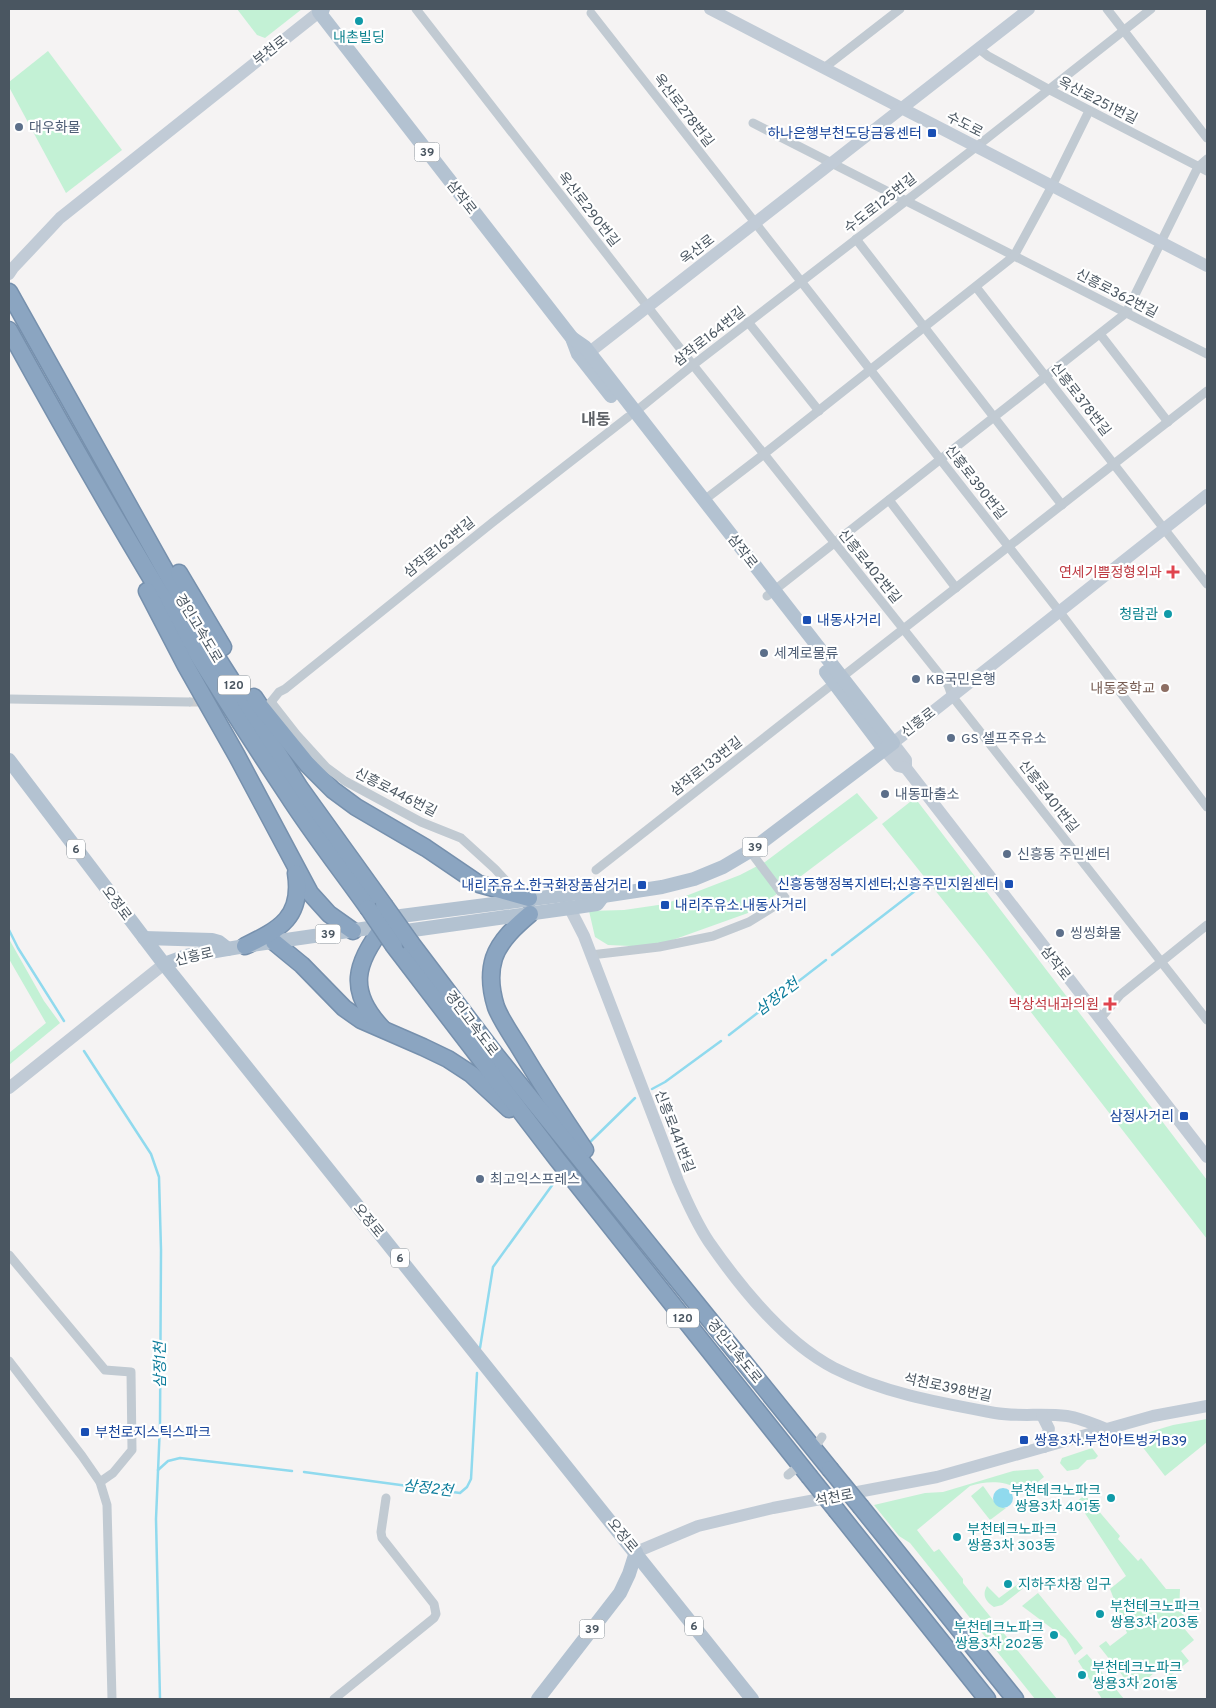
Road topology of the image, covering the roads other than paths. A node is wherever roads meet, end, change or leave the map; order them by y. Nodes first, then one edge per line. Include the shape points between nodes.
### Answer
1 (416, 9) edge
2 (710, 9) edge
3 (900, 9) edge
4 (1029, 9) edge
5 (1107, 9) edge
6 (1151, 9) edge
7 (319, 10) edge
8 (590, 14) dead end
9 (1124, 30) junction
10 (978, 48) junction
11 (824, 68) junction
12 (1048, 90) junction
13 (902, 108) junction
14 (1089, 110) junction
15 (752, 123) dead end
16 (1207, 138) edge
17 (976, 147) junction
18 (1207, 159) edge
19 (832, 163) junction
20 (1198, 167) junction
21 (1207, 172) edge
22 (1052, 186) junction
23 (905, 201) junction
24 (755, 223) junction
25 (856, 239) junction
26 (1161, 242) junction
27 (1014, 256) junction
28 (1207, 266) edge
29 (9, 274) edge
30 (801, 282) junction
31 (976, 287) junction
32 (9, 292) edge
33 (648, 306) junction
34 (1126, 313) junction
35 (748, 322) junction
36 (924, 328) junction
37 (9, 330) edge
38 (1100, 334) junction
39 (1207, 354) edge
40 (585, 355) junction
41 (693, 365) junction
42 (870, 370) junction
43 (1046, 376) junction
44 (1207, 391) edge
45 (818, 411) junction
46 (631, 415) junction
47 (994, 417) junction
48 (1168, 422) junction
49 (99, 454) junction
50 (764, 454) junction
51 (940, 459) junction
52 (1114, 464) junction
53 (84, 466) junction
54 (1207, 495) edge
55 (703, 500) junction
56 (889, 500) junction
57 (1062, 505) junction
58 (1164, 528) junction
59 (834, 542) junction
60 (1008, 546) junction
61 (1207, 584) edge
62 (956, 588) junction
63 (770, 593) junction
64 (1059, 611) junction
65 (903, 629) junction
66 (838, 680) junction
67 (952, 696) junction
68 (9, 699) edge
69 (189, 702) tunnel mouth
70 (268, 702) joint
71 (888, 746) junction
72 (9, 760) edge
73 (1207, 807) edge
74 (750, 851) junction
75 (294, 866) junction
76 (596, 870) dead end
77 (563, 896) junction
78 (603, 896) junction
79 (526, 902) junction
80 (376, 907) junction
81 (570, 908) junction
82 (1207, 925) edge
83 (387, 926) junction
84 (353, 931) junction
85 (144, 938) junction
86 (274, 942) junction
87 (245, 946) junction
88 (228, 949) junction
89 (592, 955) junction
90 (1161, 962) junction
91 (164, 964) junction
92 (1100, 1019) junction
93 (1207, 1020) edge
94 (386, 1032) junction
95 (9, 1088) edge
96 (1206, 1151) edge
97 (557, 1159) junction
98 (643, 1237) junction
99 (9, 1255) edge
100 (793, 1341) joint
101 (9, 1361) edge
102 (1207, 1406) edge
103 (1042, 1415) junction
104 (1106, 1429) junction
105 (1044, 1447) junction
106 (100, 1482) junction
107 (386, 1498) dead end
108 (636, 1552) junction
109 (112, 1699) edge
110 (334, 1699) edge
111 (538, 1699) edge
112 (752, 1699) edge
113 (987, 1699) edge
114 (1015, 1699) edge

1 - 33 street, 옥산로290번길
2 - 11 street, 수도로
3 - 11 street
4 - 10 street, 옥산로
5 - 9 street
6 - 9 street, 수도로125번길
7 - 29 street, 부천로 via 60,218
7 - 40 main road, 삼작로 / 39 via 572,338 578,354
8 - 24 street, 옥산로278번길
9 - 12 street, 수도로125번길
9 - 16 street
10 - 12 street, 옥산로251번길
10 - 13 street, 옥산로
11 - 13 street, 수도로
12 - 14 street, 옥산로251번길
12 - 17 street, 수도로125번길
13 - 17 street, 수도로
13 - 19 street, 옥산로
14 - 20 street, 옥산로251번길
14 - 22 street
15 - 19 street
17 - 22 street, 수도로
17 - 23 street, 수도로125번길
18 - 20 street
19 - 23 street, 신흥로362번길
19 - 24 street, 옥산로
20 - 21 street, 옥산로251번길
20 - 26 street
22 - 26 street, 수도로
22 - 27 street
23 - 25 street, 수도로125번길
23 - 27 street, 신흥로362번길
24 - 30 street, 옥산로278번길
24 - 33 street, 옥산로
25 - 30 street, 수도로125번길
25 - 36 street
26 - 28 street, 수도로
26 - 34 street
27 - 31 street
27 - 34 street, 신흥로362번길
30 - 35 street, 삼작로164번길
30 - 42 street, 신흥로390번길
31 - 36 street
31 - 43 street, 신흥로378번길
32 - 49 highway, 경인고속도로 / 120
33 - 40 street, 옥산로
33 - 41 street, 옥산로290번길
34 - 38 street
34 - 39 street, 신흥로362번길
35 - 41 street, 삼작로164번길
35 - 45 street
36 - 42 street
36 - 47 street
37 - 53 highway, 경인고속도로 / 120
38 - 43 street
38 - 48 street
40 - 46 main road, 삼작로 / 39
41 - 46 street, 삼작로164번길
41 - 50 street, 신흥로402번길
42 - 45 street
42 - 51 street, 신흥로390번길
43 - 47 street
43 - 52 street, 신흥로378번길
44 - 48 street, 삼작로133번길
45 - 50 street
46 - 55 main road, 삼작로 / 39
46 - 63 main road, 삼작로 / 39
46 - 70 street, 삼작로163번길
47 - 51 street
47 - 57 street
48 - 52 street, 삼작로133번길
49 - 79 highway via 158,538 260,706 307,764 356,807 426,848 467,877
49 - 80 highway, 경인고속도로 / 120 via 190,615
50 - 55 street
50 - 59 street, 신흥로402번길
51 - 56 street
51 - 60 street, 신흥로390번길
52 - 57 street, 삼작로133번길
52 - 58 street, 신흥로378번길
53 - 75 highway via 148,595
53 - 80 highway, 경인고속도로 / 120 via 288,796
54 - 58 street, 신흥로
55 - 63 main road, 삼작로 / 39
56 - 59 street
56 - 62 street
57 - 60 street, 삼작로133번길
58 - 61 street, 신흥로378번길
58 - 64 street, 신흥로
59 - 63 street
59 - 65 street, 신흥로402번길
60 - 62 street, 삼작로133번길
60 - 64 street, 신흥로390번길
62 - 65 street, 삼작로133번길
63 - 66 main road, 삼작로 / 39
64 - 67 street, 신흥로
64 - 73 street, 신흥로390번길
65 - 66 street, 삼작로133번길
65 - 67 street, 신흥로402번길 via 948,685
66 - 71 main road, 삼작로 / 39
66 - 76 street, 삼작로133번길
67 - 71 street, 신흥로
67 - 90 street, 신흥로401번길
68 - 69 street
70 - 79 street, 신흥로446번길 via 326,767 345,781 421,822 461,838
71 - 74 main road, 신흥로 / 39
71 - 92 street, 삼작로 via 898,766 906,768
72 - 85 main road, 오정로 / 6
74 - 78 main road, 신흥로 / 39 via 694,879
74 - 89 street via 786,899 749,922 713,936
75 - 84 highway via 318,903
75 - 87 highway via 296,903 286,920 272,933
77 - 78 main road, 신흥로 / 39 via 594,891
77 - 79 main road, 신흥로 / 39
77 - 81 street, 신흥로441번길
78 - 81 main road, 신흥로 / 39 via 597,904
79 - 81 main road, 신흥로 / 39
79 - 83 main road, 신흥로 / 39 via 400,916
79 - 98 highway via 495,956 491,980 497,1008 544,1090
80 - 97 highway, 경인고속도로 / 120, bridge via 394,946
80 - 98 highway, 경인고속도로 / 120, bridge via 412,943 495,1054
81 - 89 street, 신흥로441번길
82 - 90 street
83 - 84 main road, 신흥로 / 39
83 - 94 highway via 369,945 358,978 363,1002
84 - 86 main road, 신흥로 / 39
85 - 88 main road via 212,940
85 - 91 main road, 오정로 / 6
86 - 87 main road, 신흥로 / 39
86 - 94 highway via 344,1008
87 - 88 main road, 신흥로 / 39
88 - 91 main road, 신흥로 / 39 via 186,956
89 - 100 street, 신흥로441번길 via 693,1213 708,1241 748,1294
90 - 92 street via 1120,994
90 - 93 street, 신흥로401번길
91 - 95 street, 신흥로
91 - 108 main road, 오정로 / 6
92 - 96 street, 삼작로
94 - 97 highway via 432,1051 471,1074
97 - 113 highway, 경인고속도로 / 120, bridge
98 - 114 highway, 경인고속도로 / 120, bridge
99 - 106 street via 105,1370 131,1372 132,1450 114,1473
100 - 103 street, 석천로398번길 via 833,1368 899,1392 998,1413
101 - 106 street
102 - 104 street, 석천로
103 - 104 street, 석천로398번길 via 1069,1416
103 - 105 street via 1049,1430
104 - 105 street, 석천로
105 - 108 street, 석천로 via 937,1477 773,1508 698,1526
106 - 109 street via 107,1505
107 - 110 street via 382,1538 434,1604 436,1614
108 - 111 main road, 39 via 620,1593
108 - 112 main road, 오정로 / 6

